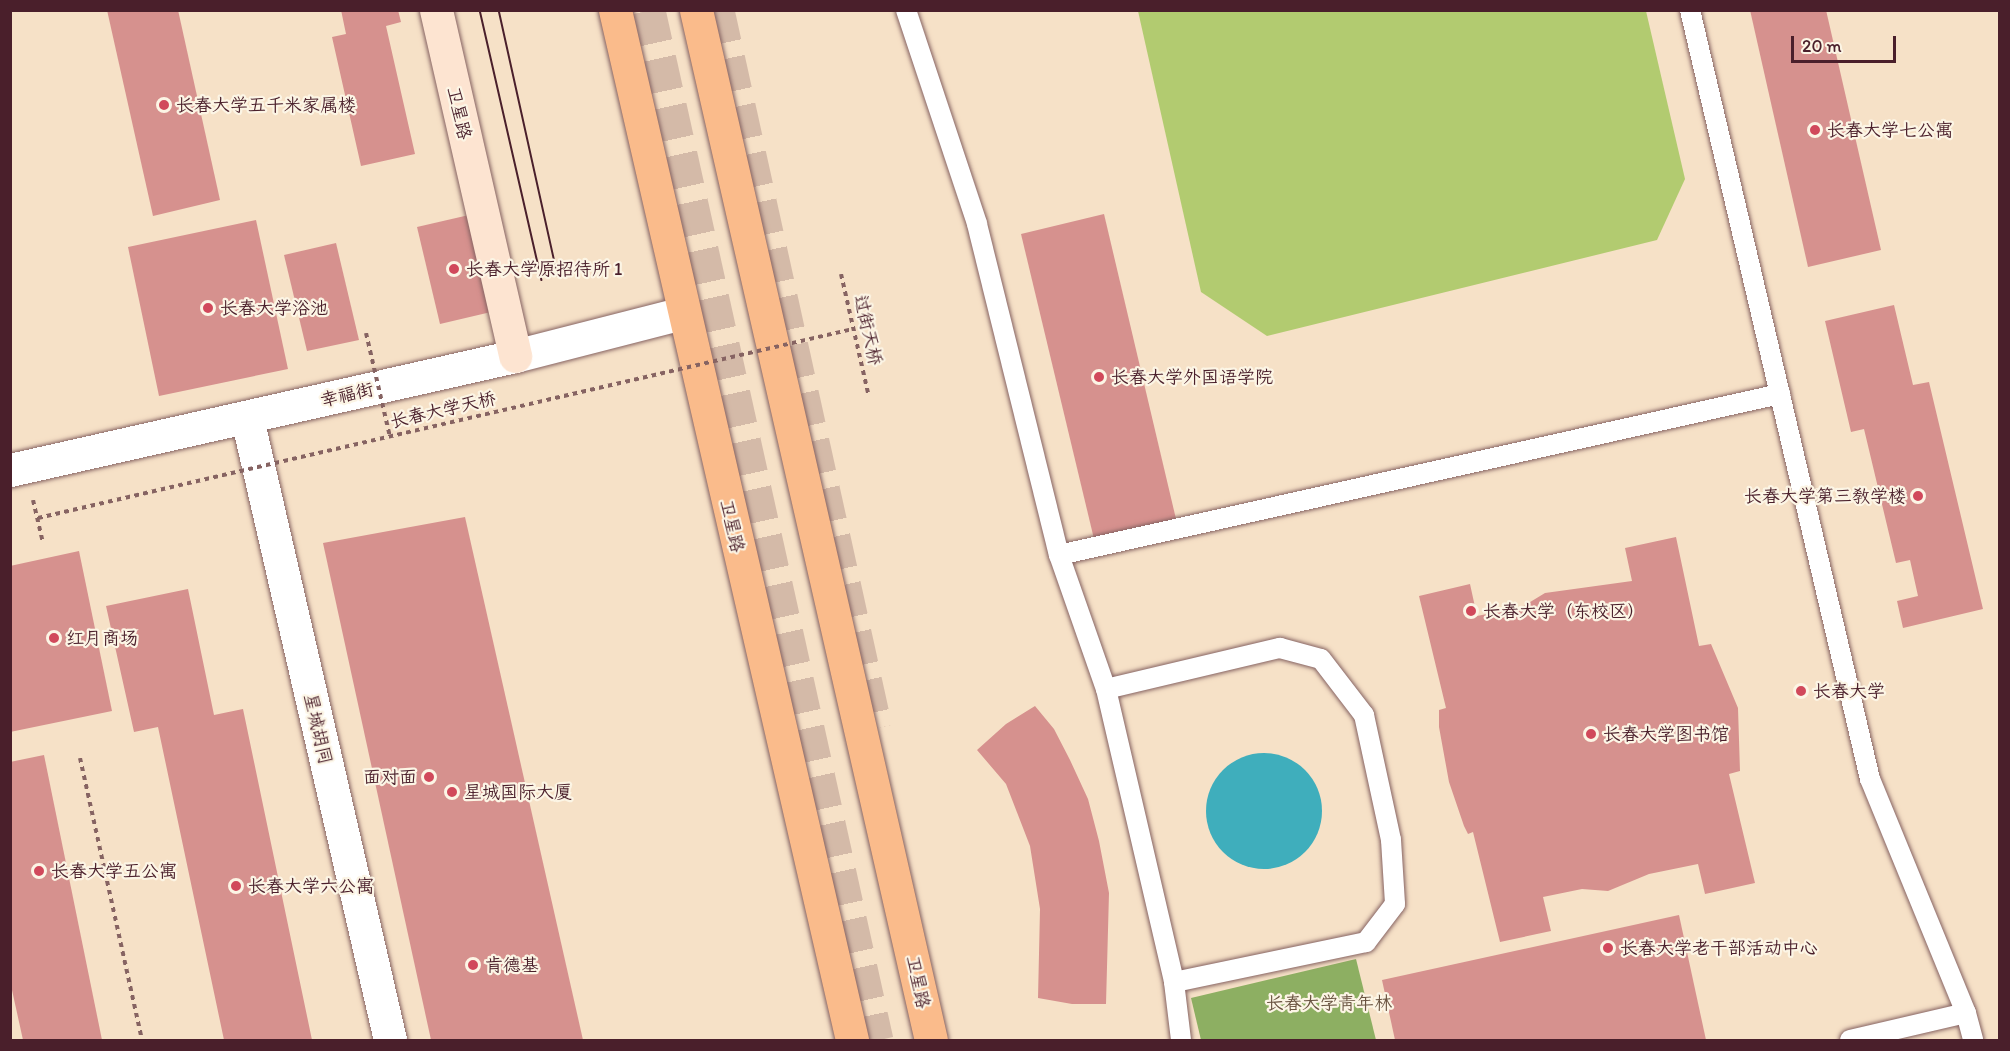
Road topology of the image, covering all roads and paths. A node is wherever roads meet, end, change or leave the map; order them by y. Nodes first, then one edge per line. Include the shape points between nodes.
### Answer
1 (436, 10) edge
2 (615, 10) edge
3 (696, 10) edge
4 (906, 10) edge
5 (1690, 10) edge
6 (841, 274) dead end
7 (683, 313) junction
8 (854, 329) junction
9 (366, 333) dead end
10 (514, 356) junction
11 (868, 393) dead end
12 (1780, 394) junction
13 (247, 418) junction
14 (390, 436) junction
15 (18, 468) edge
16 (38, 518) junction
17 (43, 543) dead end
18 (1059, 555) junction
19 (1106, 689) junction
20 (80, 758) dead end
21 (1174, 982) junction
22 (1966, 1013) junction
23 (142, 1041) edge
24 (390, 1041) edge
25 (852, 1041) edge
26 (931, 1041) edge
27 (1181, 1041) edge
28 (1850, 1041) edge
29 (1973, 1041) edge

1 - 10 main road, 卫星路
2 - 7 main road, 卫星路
3 - 26 main road, 卫星路
4 - 18 lane via 977,224
5 - 12 lane
6 - 8 path, 过街天桥
7 - 10 street, 幸福街
7 - 25 main road, 卫星路
8 - 11 path, 过街天桥
8 - 14 path, 长春大学天桥, bridge
9 - 14 path, bridge
10 - 13 street, 幸福街
12 - 18 lane
12 - 22 lane via 1870,779
13 - 15 street, 幸福街
13 - 24 street, 星城胡同
14 - 16 path, 长春大学天桥, bridge
15 - 16 path
16 - 17 path
18 - 19 lane
19 - 21 lane
19 - 21 lane via 1280,648 1321,659 1364,715 1391,840 1395,904 1366,942
20 - 23 path
21 - 27 lane
22 - 28 lane
22 - 29 lane

